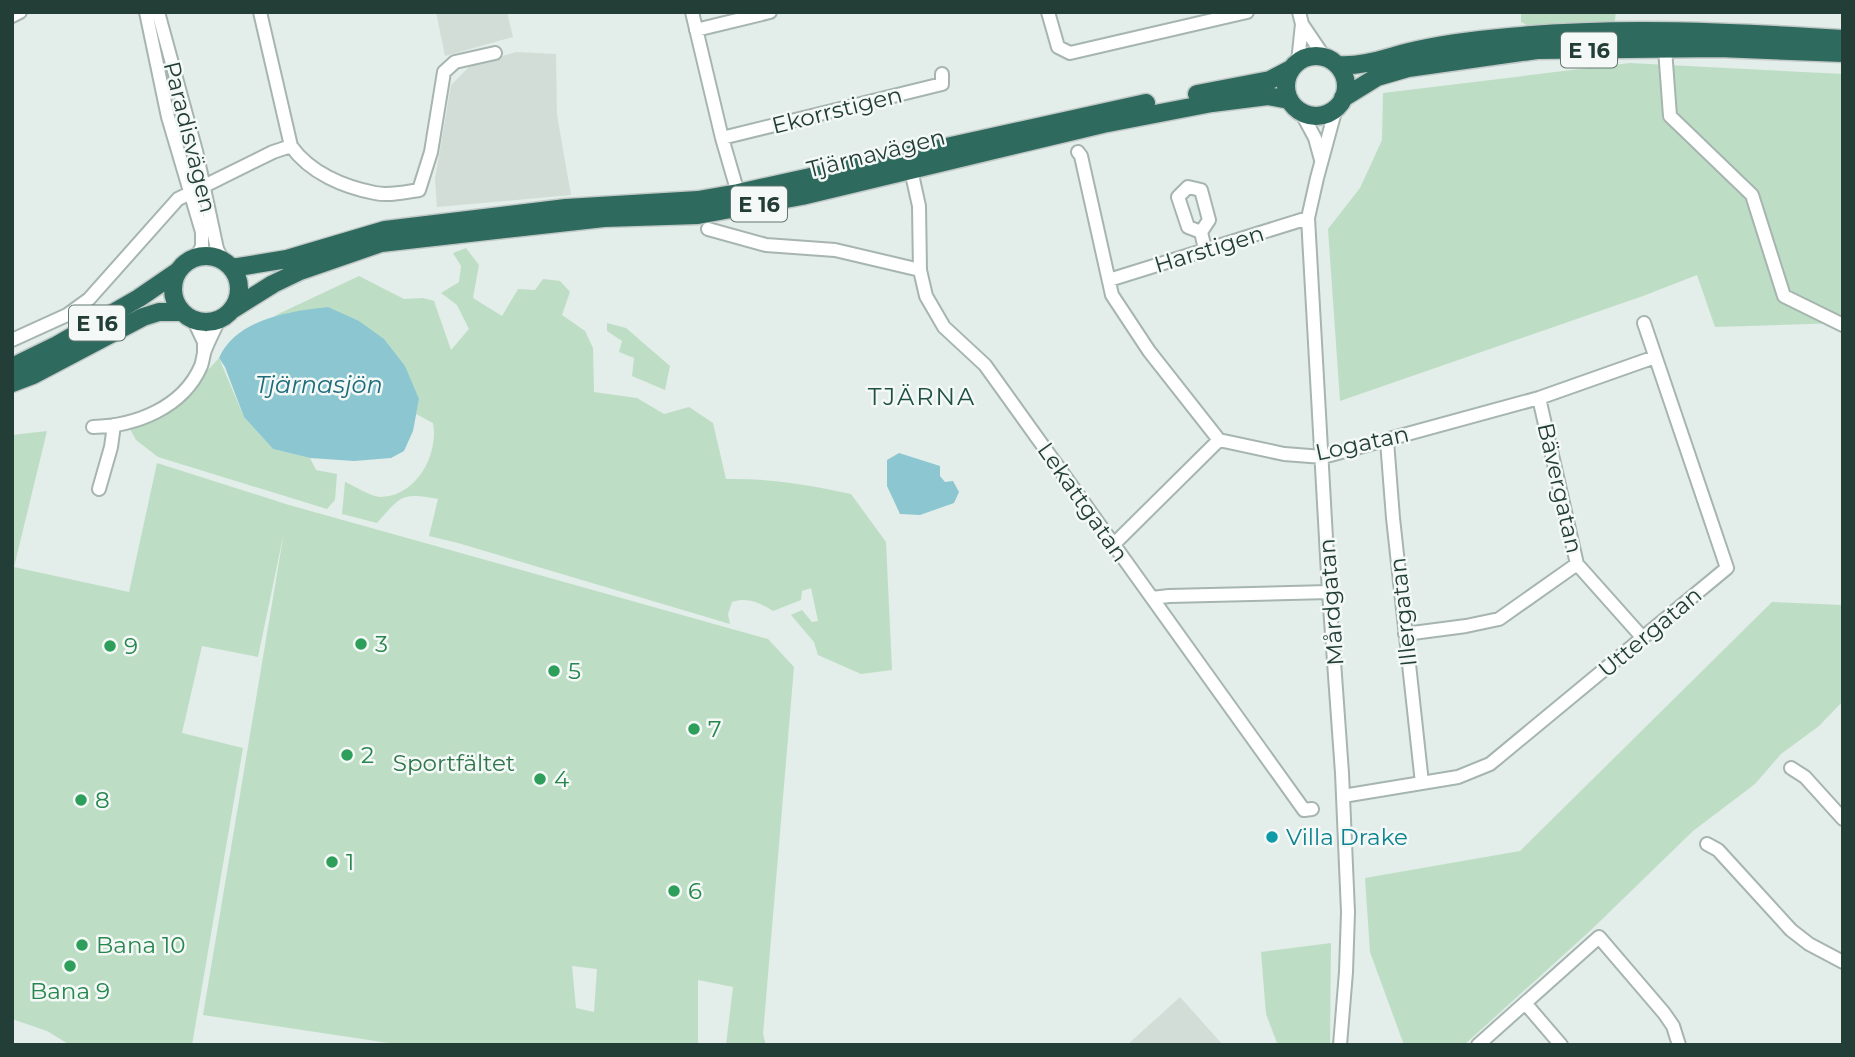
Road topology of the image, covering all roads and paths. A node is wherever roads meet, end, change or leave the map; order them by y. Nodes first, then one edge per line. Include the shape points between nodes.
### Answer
1 (20, 12) edge
2 (146, 12) edge
3 (158, 12) edge
4 (260, 12) edge
5 (692, 12) edge
6 (770, 12) edge
7 (1048, 12) edge
8 (1247, 12) edge
9 (12, 16) edge
10 (1300, 18) edge
11 (696, 30) junction
12 (1843, 39) edge
13 (1665, 49) junction
14 (495, 53) dead end
15 (1843, 53) edge
16 (1331, 61) junction
17 (1295, 66) junction
18 (942, 75) dead end
19 (1340, 103) junction
20 (1295, 106) junction
21 (722, 138) junction
22 (291, 146) junction
23 (1078, 152) dead end
24 (1321, 161) junction
25 (911, 170) junction
26 (198, 188) junction
27 (738, 194) junction
28 (1308, 218) junction
29 (708, 229) dead end
30 (1201, 232) dead end
31 (1205, 249) junction
32 (197, 257) junction
33 (227, 264) junction
34 (920, 270) junction
35 (177, 272) junction
36 (1109, 280) junction
37 (226, 314) junction
38 (188, 316) junction
39 (1644, 323) dead end
40 (1843, 325) edge
41 (12, 340) edge
42 (204, 353) junction
43 (1655, 357) junction
44 (12, 367) edge
45 (12, 383) edge
46 (1539, 398) junction
47 (114, 425) junction
48 (93, 427) dead end
49 (1219, 440) junction
50 (1387, 441) junction
51 (1323, 457) junction
52 (99, 489) dead end
53 (1113, 545) junction
54 (1577, 565) junction
55 (1329, 592) junction
56 (1152, 598) junction
57 (1405, 634) junction
58 (1642, 637) junction
59 (1791, 768) dead end
60 (1422, 783) junction
61 (1343, 796) junction
62 (1312, 809) dead end
63 (1843, 819) edge
64 (1707, 844) dead end
65 (1843, 962) edge
66 (1525, 1003) junction
67 (1340, 1045) edge
68 (1478, 1045) edge
69 (1561, 1045) edge
70 (1679, 1045) edge

1 - 9 street
2 - 26 street, Paradisvägen via 168,117
3 - 26 street, Paradisvägen
4 - 22 street
5 - 11 street
6 - 11 street
7 - 8 street via 1058,47 1070,53
10 - 16 street
10 - 17 street
11 - 21 street
12 - 16 highway, E 16 via 1718,31 1539,34 1462,42 1363,65
13 - 15 highway, E 16
13 - 19 highway, E 16 via 1537,50 1408,68 1377,77
13 - 40 street via 1670,116 1752,195 1784,296
14 - 22 street via 455,62 444,72 431,152 419,190 377,194 345,185 312,169
16 - 17 highway, E 16 via 1311,57
16 - 19 highway via 1345,80
17 - 20 highway via 1286,87
17 - 27 highway, Tjärnavägen / E 16 via 1270,80 1104,111
18 - 21 street, Ekorrstigen via 942,84
19 - 20 highway, E 16 via 1315,116
19 - 24 street, Mårdgatan
20 - 24 street via 1315,138
20 - 25 highway, Tjärnavägen / E 16 via 1268,96 1212,103
21 - 27 street
22 - 26 street
23 - 36 street
24 - 28 street, Mårdgatan
25 - 34 street, Lekattgatan via 919,206
25 - 37 highway, Tjärnavägen / E 16 via 698,215 604,218 381,243 300,271
26 - 32 street, Paradisvägen via 202,246
26 - 33 street, Paradisvägen via 216,249
26 - 41 street via 178,199 89,299
27 - 33 highway, Tjärnavägen / E 16 via 566,208 385,230 287,259
28 - 31 street, Harstigen
28 - 51 street, Mårdgatan
29 - 34 street via 766,245 835,250
30 - 31 street
31 - 36 street, Harstigen
32 - 33 highway
32 - 35 highway
33 - 37 highway via 239,293
34 - 53 street, Lekattgatan via 926,296 944,327 985,365
35 - 38 highway via 175,303
35 - 44 highway, E 16 via 139,299
36 - 49 street via 1112,295 1149,351
37 - 38 highway via 207,323
37 - 42 street
38 - 42 street via 204,342
38 - 45 highway, E 16 via 159,312 143,317
39 - 43 street, Uttergatan
42 - 47 street via 187,388 162,410
43 - 46 street, Logatan
43 - 58 street, Uttergatan via 1727,568
46 - 50 street, Logatan
46 - 54 street, Bävergatan
47 - 48 street
47 - 52 street
49 - 51 street, Logatan
49 - 53 street
50 - 51 street, Logatan
50 - 57 street, Illergatan
51 - 55 street, Mårdgatan
53 - 56 street, Lekattgatan
54 - 57 street via 1499,619
54 - 58 street, Bävergatan
55 - 56 street
55 - 61 street, Mårdgatan
56 - 62 street, Lekattgatan via 1304,810
57 - 60 street, Illergatan
58 - 60 street, Uttergatan via 1490,764 1458,777
59 - 63 street
60 - 61 street, Uttergatan
61 - 67 street, Mårdgatan via 1348,912
64 - 65 street via 1718,850 1791,929
66 - 68 street
66 - 69 street
66 - 70 street via 1600,937 1664,1013

